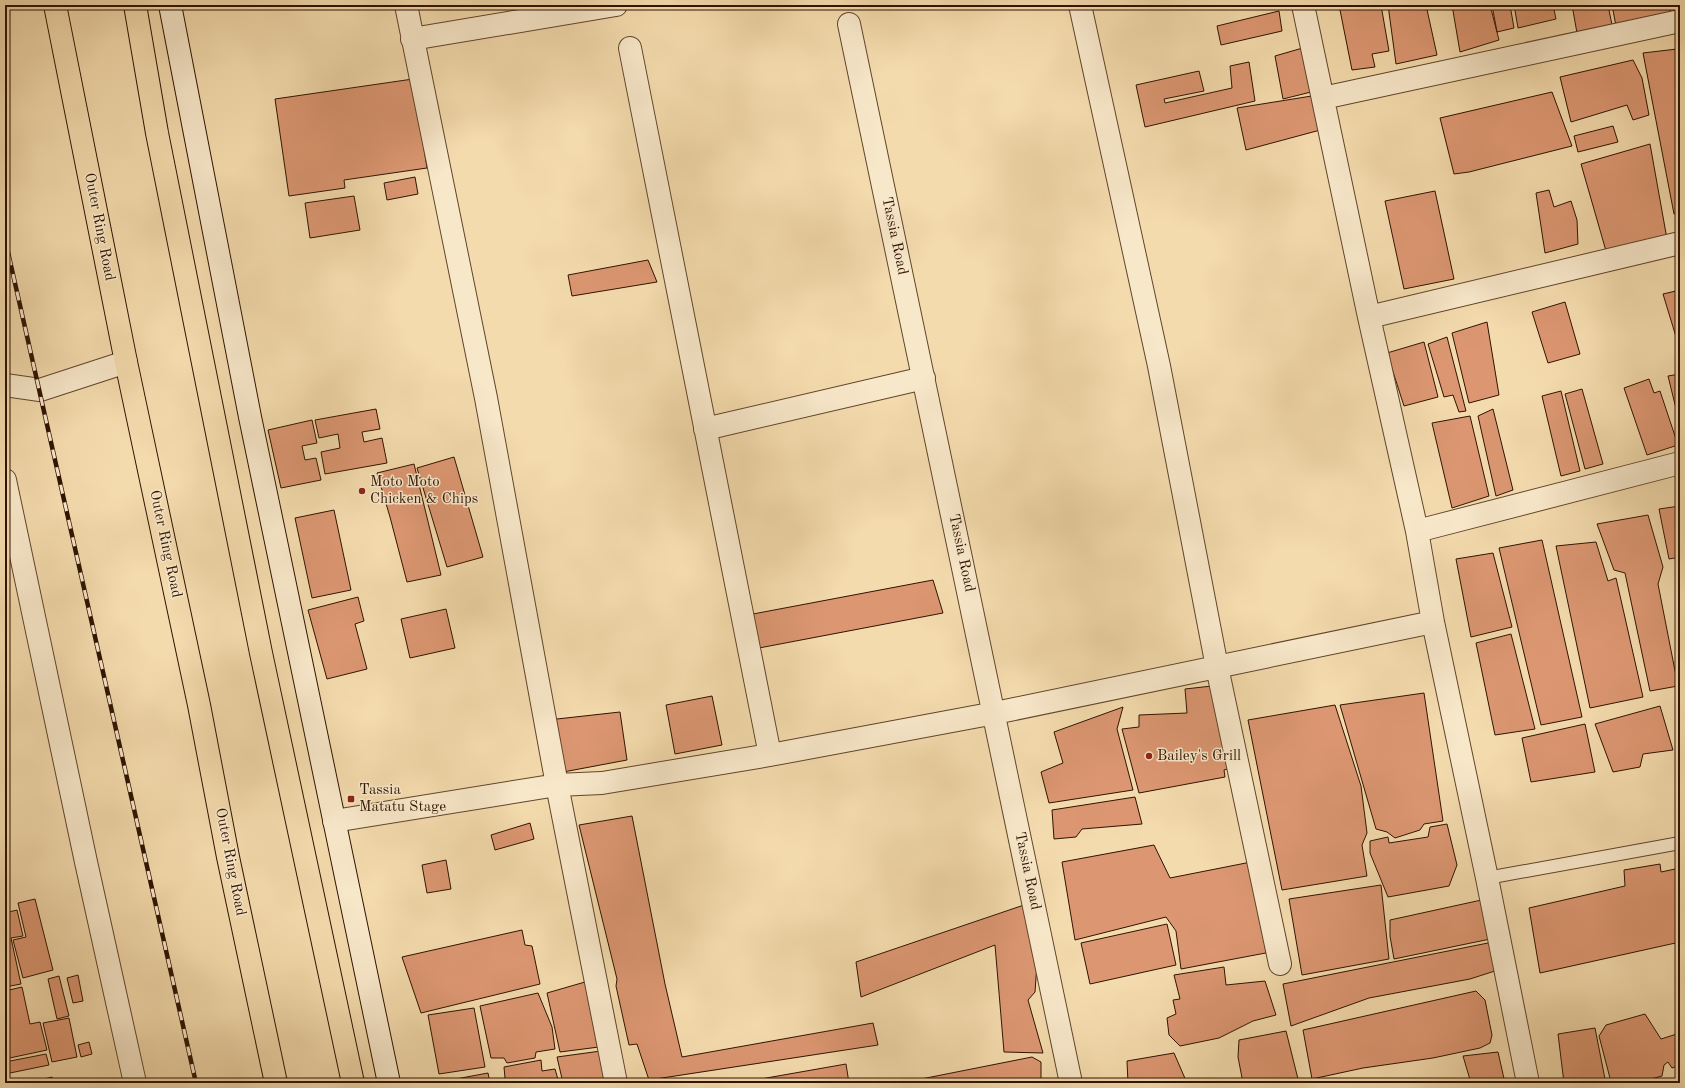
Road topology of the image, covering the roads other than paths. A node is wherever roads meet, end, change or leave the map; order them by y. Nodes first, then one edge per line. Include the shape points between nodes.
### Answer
1 (55, 5) edge
2 (135, 5) edge
3 (170, 5) edge
4 (406, 5) edge
5 (616, 5) edge
6 (1080, 5) edge
7 (1303, 5) edge
8 (1680, 21) edge
9 (849, 24) dead end
10 (412, 40) junction
11 (630, 48) dead end
12 (1322, 98) junction
13 (1680, 243) edge
14 (1369, 317) junction
15 (126, 362) junction
16 (924, 378) junction
17 (5, 385) edge
18 (705, 429) junction
19 (1680, 463) edge
20 (5, 480) edge
21 (1417, 531) junction
22 (1433, 622) junction
23 (1216, 667) junction
24 (995, 713) junction
25 (770, 755) junction
26 (557, 785) junction
27 (334, 821) junction
28 (1680, 843) edge
29 (1487, 878) junction
30 (1280, 964) dead end
31 (134, 1083) edge
32 (276, 1083) edge
33 (353, 1083) edge
34 (389, 1083) edge
35 (616, 1083) edge
36 (1071, 1083) edge
37 (1528, 1083) edge

1 - 15 main road, Outer Ring Road
2 - 33 main road via 159,140 261,653
3 - 27 street via 248,410
4 - 10 street
5 - 10 street
6 - 23 street via 1157,358
7 - 12 street
8 - 12 street
9 - 16 street, Tassia Road
10 - 26 street via 486,398
11 - 18 street
12 - 14 street
13 - 14 street
14 - 21 street
15 - 17 street via 40,390
15 - 32 main road, Outer Ring Road
16 - 18 street
16 - 24 street, Tassia Road
18 - 25 street
19 - 21 street
20 - 31 street
21 - 22 street
22 - 23 street
22 - 29 street
23 - 24 street
23 - 30 street
24 - 25 street
24 - 36 street, Tassia Road
25 - 26 street via 602,783
26 - 27 street
26 - 35 street
27 - 34 street
28 - 29 lane
29 - 37 street

